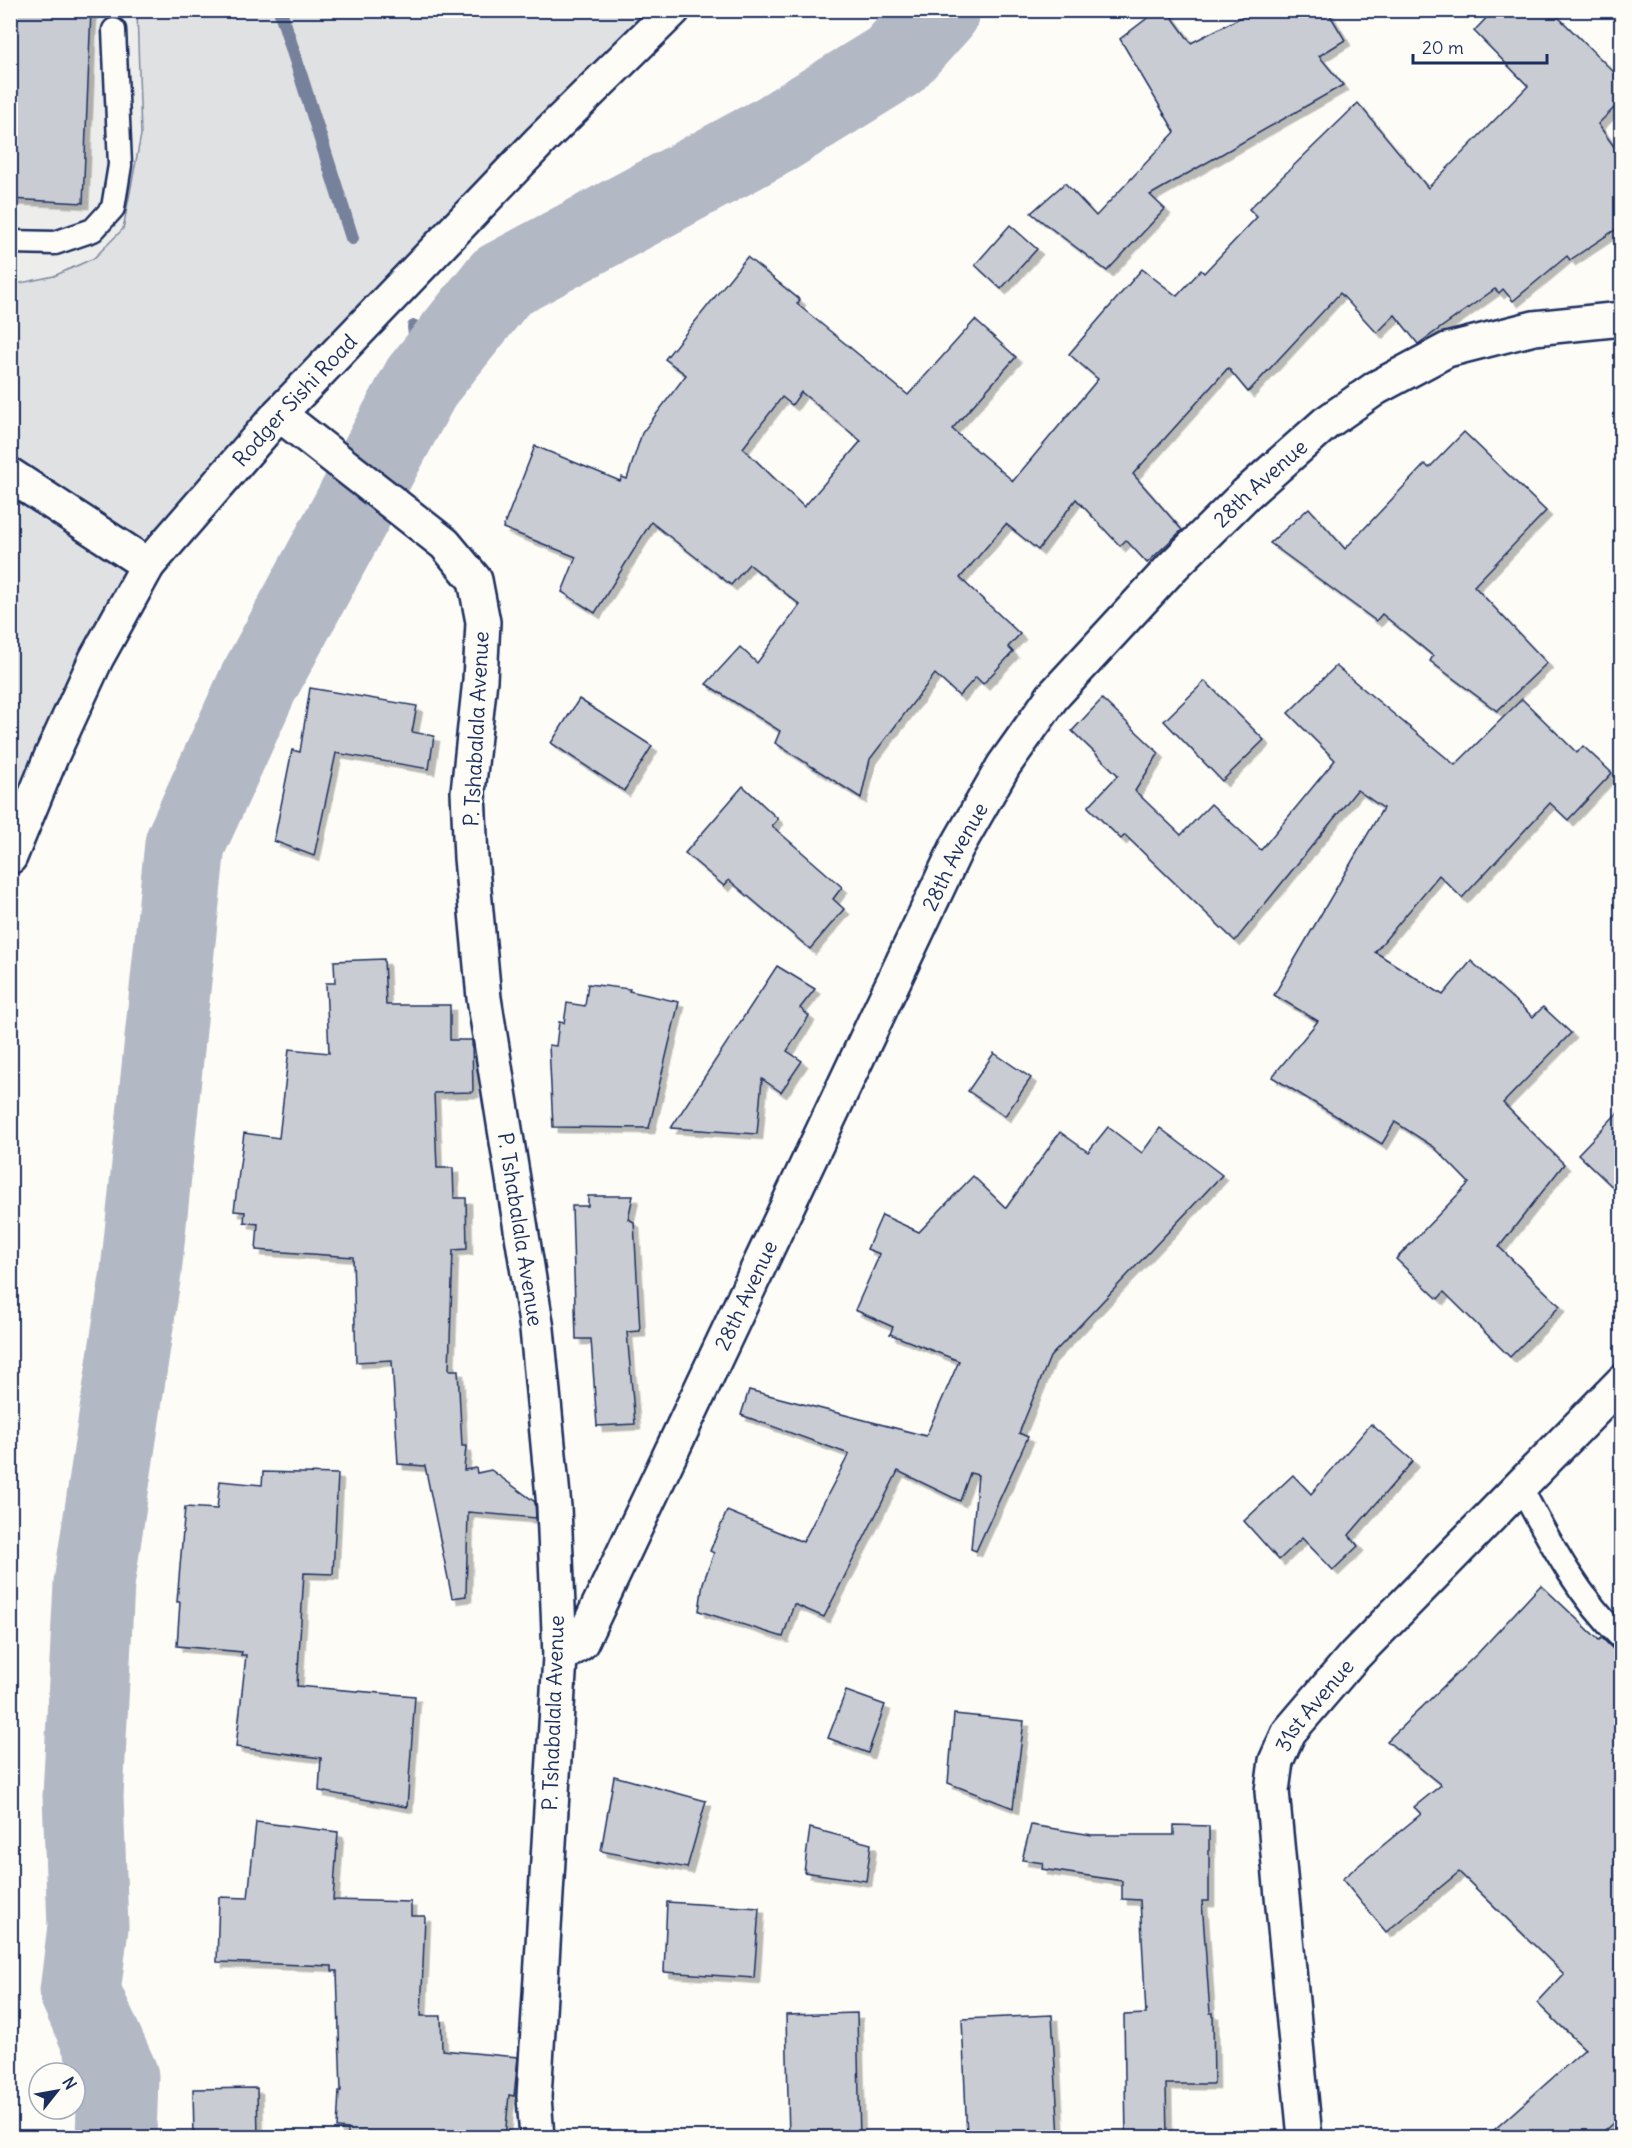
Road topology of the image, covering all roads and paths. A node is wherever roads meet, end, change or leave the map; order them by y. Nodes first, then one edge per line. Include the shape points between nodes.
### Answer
1 (673, 10) edge
2 (114, 30) dead end
3 (10, 242) edge
4 (1622, 319) edge
5 (279, 414) junction
6 (10, 475) edge
7 (148, 564) junction
8 (10, 857) edge
9 (1622, 1382) edge
10 (1520, 1486) junction
11 (1622, 1639) edge
12 (560, 1658) junction
13 (537, 2138) edge
14 (1305, 2138) edge

1 - 5 street, Rodger Sishi Road via 542,140
2 - 3 lane via 120,165 113,208 93,230 55,243
4 - 12 street, 28th Avenue via 1534,328 1447,350 1376,388 1326,423 1246,494 1173,566 1053,696 1004,765 957,848 581,1643
5 - 7 street, Rodger Sishi Road
5 - 12 street, P. Tshabalala Avenue via 445,544 475,580 483,622 468,792 471,858 484,998 537,1329 554,1508
6 - 7 street
7 - 8 street, Rodger Sishi Road via 96,659
9 - 10 street, 31st Avenue
10 - 11 lane via 1558,1556 1585,1596
10 - 14 street, 31st Avenue via 1354,1656 1289,1732 1276,1761 1272,1791
12 - 13 street, P. Tshabalala Avenue via 534,2097

